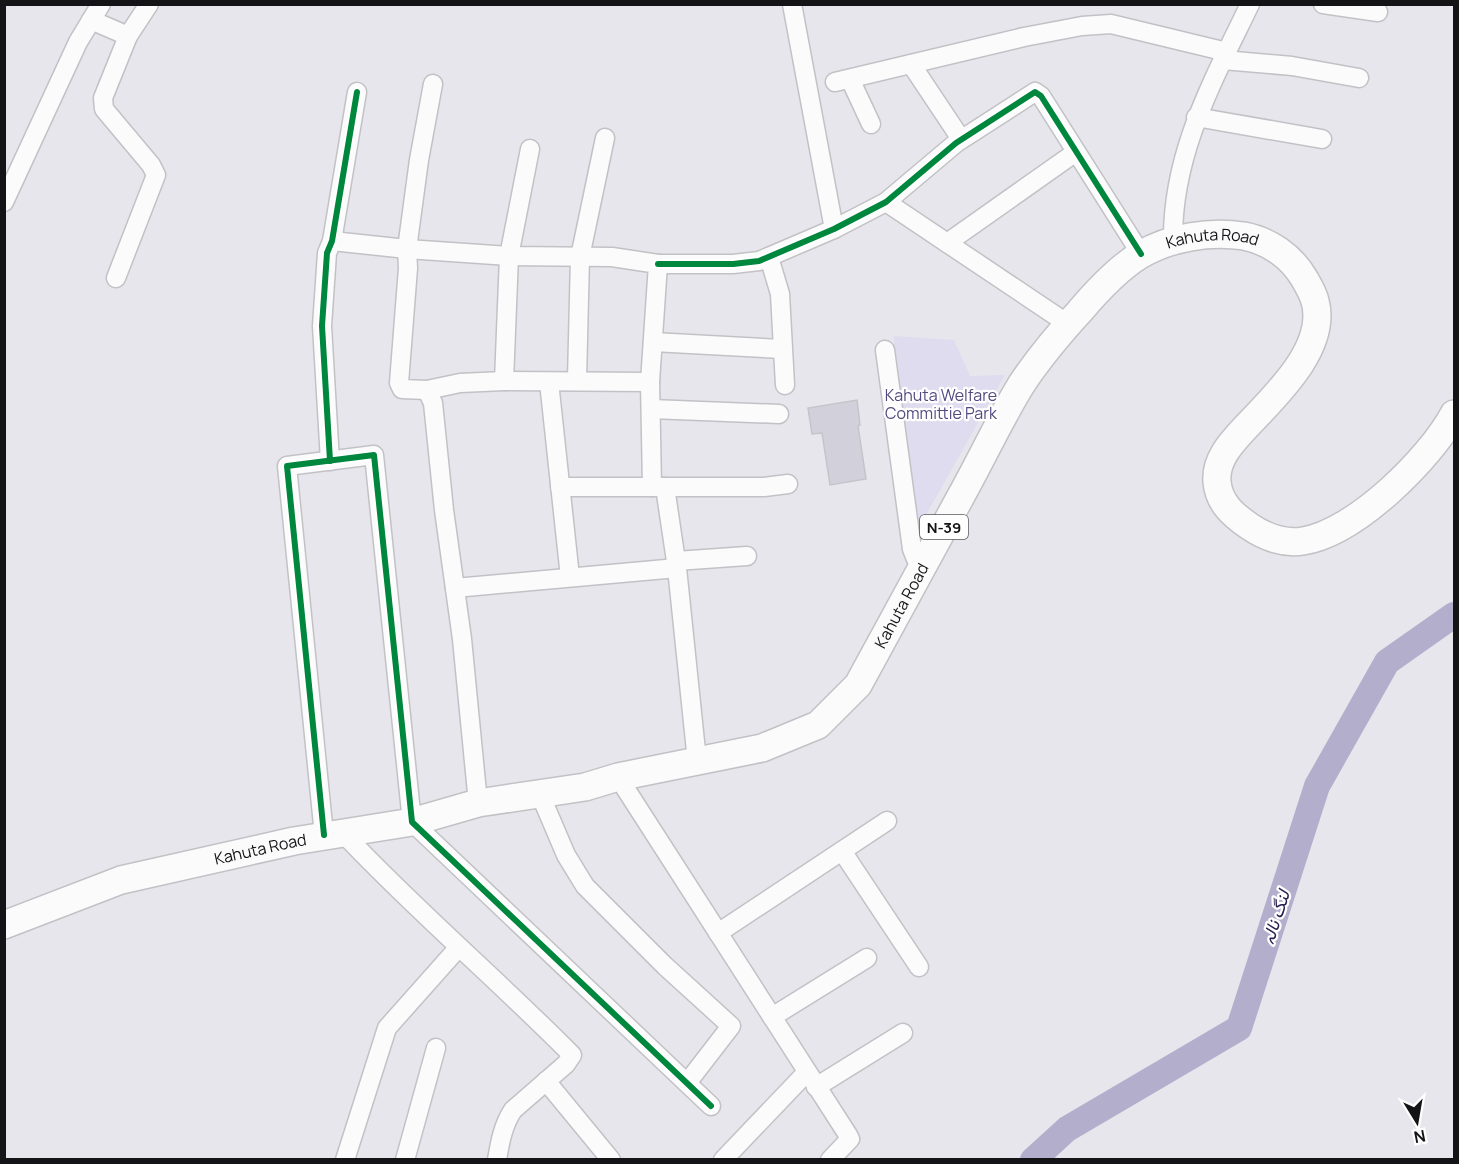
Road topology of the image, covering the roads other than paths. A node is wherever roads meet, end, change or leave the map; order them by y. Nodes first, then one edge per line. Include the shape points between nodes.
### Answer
1 (149, 4) edge
2 (792, 4) edge
3 (1235, 4) edge
4 (1250, 4) edge
5 (1323, 4) edge
6 (96, 12) edge
7 (1378, 12) dead end
8 (1238, 30) junction
9 (128, 36) junction
10 (1225, 56) junction
11 (911, 64) junction
12 (1359, 78) dead end
13 (433, 84) dead end
14 (357, 92) dead end
15 (1197, 117) junction
16 (870, 124) dead end
17 (605, 138) dead end
18 (1322, 139) dead end
19 (961, 140) junction
20 (530, 149) dead end
21 (1076, 152) junction
22 (4, 202) edge
23 (886, 202) junction
24 (834, 229) junction
25 (332, 241) junction
26 (1173, 241) junction
27 (947, 243) junction
28 (406, 249) junction
29 (1141, 254) junction
30 (509, 256) junction
31 (580, 257) junction
32 (769, 258) junction
33 (658, 264) junction
34 (116, 278) dead end
35 (1068, 324) junction
36 (653, 342) junction
37 (782, 349) junction
38 (885, 350) dead end
39 (504, 381) junction
40 (577, 381) junction
41 (549, 382) junction
42 (650, 382) junction
43 (785, 384) dead end
44 (427, 390) junction
45 (651, 409) junction
46 (779, 414) dead end
47 (1455, 414) edge
48 (330, 460) junction
49 (788, 484) dead end
50 (560, 487) junction
51 (659, 487) junction
52 (747, 556) dead end
53 (676, 565) junction
54 (923, 566) junction
55 (570, 577) junction
56 (455, 588) junction
57 (697, 760) junction
58 (618, 777) junction
59 (540, 794) junction
60 (478, 803) junction
61 (887, 821) dead end
62 (412, 822) junction
63 (333, 833) junction
64 (842, 851) junction
65 (4, 925) edge
66 (718, 933) junction
67 (459, 947) junction
68 (867, 958) dead end
69 (919, 967) dead end
70 (772, 1017) junction
71 (903, 1033) dead end
72 (436, 1048) dead end
73 (812, 1080) junction
74 (546, 1081) junction
75 (687, 1083) junction
76 (711, 1106) dead end
77 (345, 1160) edge
78 (405, 1160) edge
79 (497, 1160) edge
80 (611, 1160) edge
81 (723, 1160) edge
82 (830, 1160) edge

1 - 9 street
2 - 24 street
3 - 8 street
4 - 8 street
5 - 7 street
6 - 9 street
6 - 22 street via 78,42
8 - 10 street
9 - 34 street via 106,88 104,109 156,175
10 - 11 street via 1111,24 1024,37
10 - 12 street
10 - 15 street
11 - 16 street via 842,80
11 - 19 street
13 - 28 street
14 - 25 street
15 - 18 street
15 - 26 street via 1183,161
17 - 31 street
19 - 21 street via 1035,92
19 - 23 street
20 - 30 street
21 - 27 street
21 - 29 street
23 - 24 street
23 - 27 street
24 - 32 street
25 - 28 street
25 - 48 street via 327,253 322,326
26 - 29 highway, Kahuta Road / N-39
26 - 47 highway, Kahuta Road / N-39 via 1211,235 1256,239 1275,247 1301,273 1315,302 1317,324 1311,345 1289,378 1222,456 1216,472 1217,486 1229,511 1261,534 1281,541 1303,541 1364,512 1405,476
27 - 35 street
28 - 30 street
28 - 44 street via 399,383 402,389
29 - 35 highway, Kahuta Road / N-39
30 - 31 street
30 - 39 street
31 - 33 street
31 - 40 street
32 - 33 street via 733,264
32 - 37 street via 780,294
33 - 36 street
35 - 54 highway, Kahuta Road / N-39 via 1021,385
36 - 37 street
36 - 42 street
37 - 43 street
38 - 54 street via 912,549
39 - 41 street
39 - 44 street via 460,383
40 - 41 street
40 - 42 street
41 - 50 street
42 - 45 street
44 - 56 street via 434,403
45 - 46 street
45 - 51 street
48 - 62 street via 374,455
48 - 63 street via 287,466
49 - 51 street
50 - 51 street
50 - 55 street
51 - 53 street
52 - 53 street
53 - 55 street
53 - 57 street
54 - 57 highway, Kahuta Road / N-39 via 858,686 818,725 762,748
55 - 56 street
56 - 60 street
57 - 58 highway, Kahuta Road / N-39
58 - 59 highway, Kahuta Road / N-39 via 585,788
58 - 66 street
59 - 60 highway, Kahuta Road / N-39
59 - 75 street via 566,855 585,886 731,1026
60 - 62 highway, Kahuta Road / N-39
61 - 64 street
62 - 63 highway, Kahuta Road / N-39
62 - 75 street
63 - 65 highway, Kahuta Road / N-39 via 121,880
63 - 67 street
64 - 66 street
64 - 69 street
66 - 70 street
67 - 74 street via 572,1055
67 - 77 street via 387,1028
68 - 70 street
70 - 73 street
71 - 73 street
72 - 78 street
73 - 81 street
73 - 82 street via 850,1139
74 - 79 street via 507,1119
74 - 80 street
75 - 76 street

